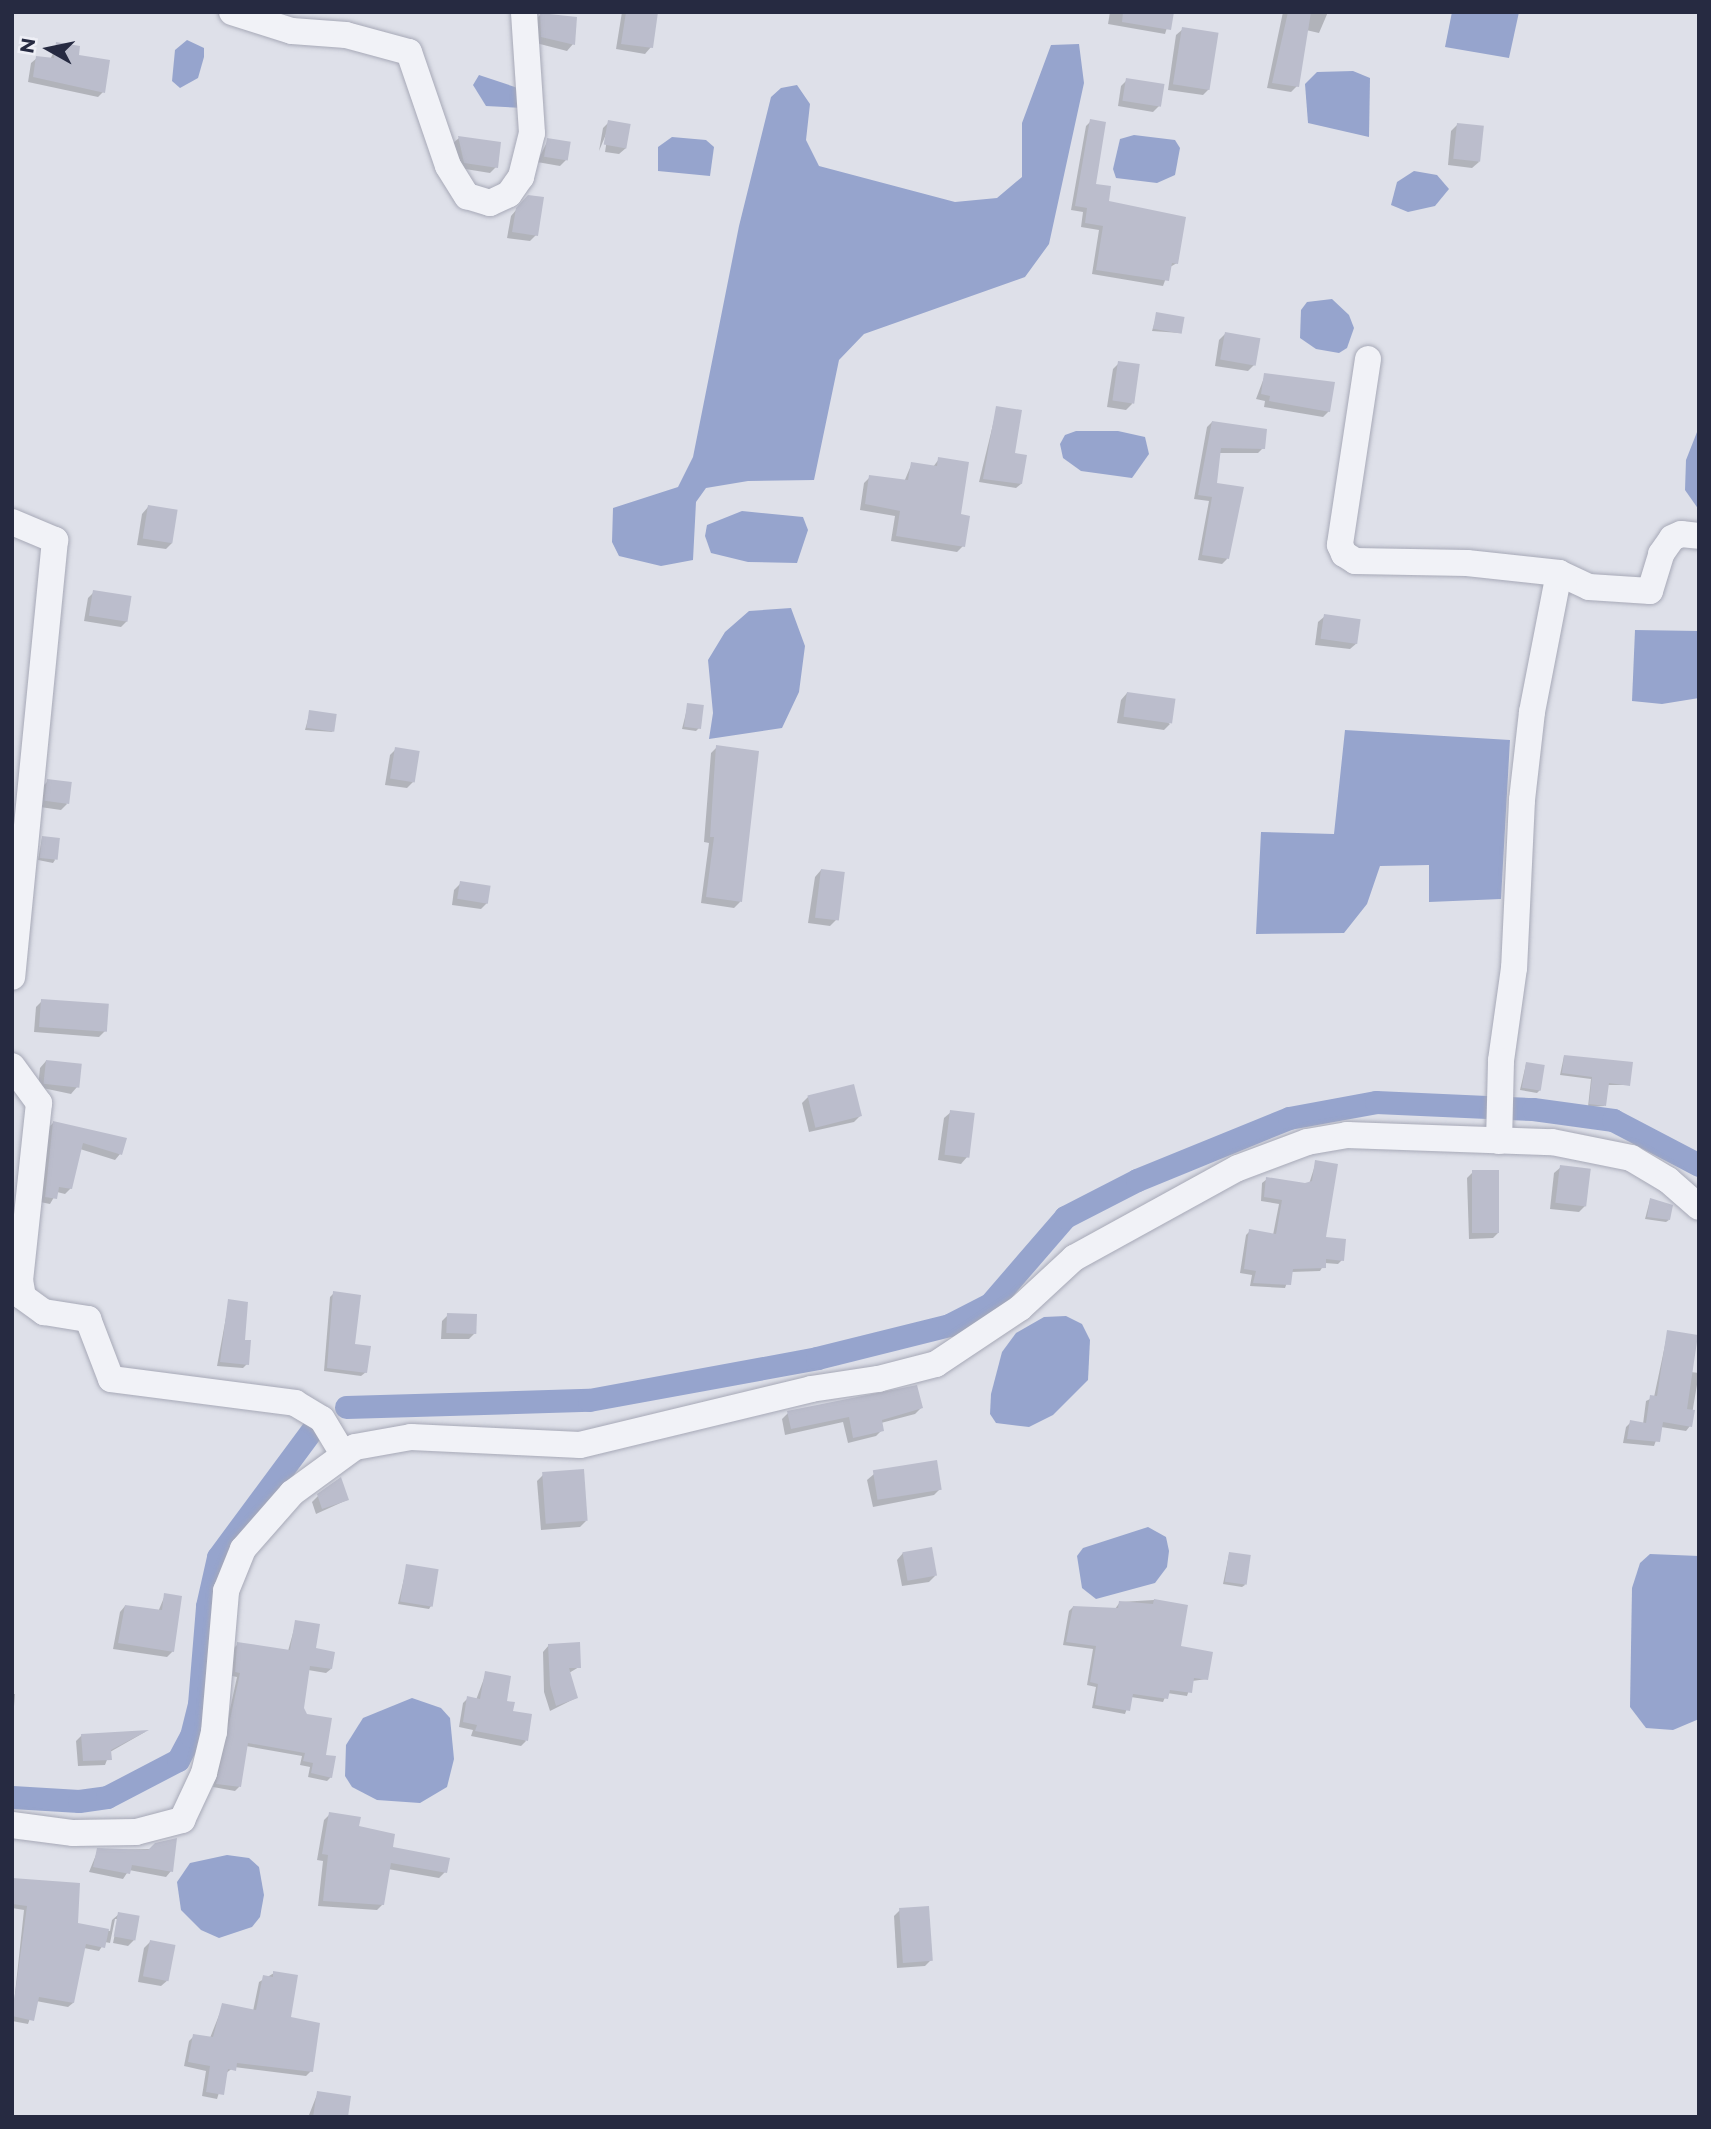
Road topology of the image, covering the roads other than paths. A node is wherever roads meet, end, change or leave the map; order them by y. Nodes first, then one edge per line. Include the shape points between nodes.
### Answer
1 (232, 12) edge
2 (524, 12) edge
3 (1368, 359) dead end
4 (12, 522) edge
5 (1699, 536) edge
6 (1559, 573) junction
7 (12, 977) edge
8 (12, 1066) edge
9 (1499, 1141) junction
10 (1699, 1207) edge
11 (343, 1454) junction
12 (12, 1825) edge

1 - 2 street via 292,32 346,35 409,52 448,166 467,196 490,203 509,194 521,177 532,133
3 - 6 street via 1340,545 1343,554 1355,561 1467,564
4 - 7 street via 55,540
5 - 6 street via 1672,538 1661,554 1650,591 1589,587
6 - 9 street via 1532,712 1522,800
8 - 11 street via 39,1103 20,1280 23,1297 44,1312 88,1319 111,1378 295,1403 322,1419
9 - 10 street via 1552,1142 1631,1158 1668,1180
9 - 11 street via 1347,1135 1294,1146 1238,1168 1074,1258 1020,1308 936,1364 878,1380 811,1389 580,1445 411,1437 355,1447
11 - 12 street via 292,1493 243,1549 226,1591 215,1732 204,1773 182,1820 135,1832 73,1833

